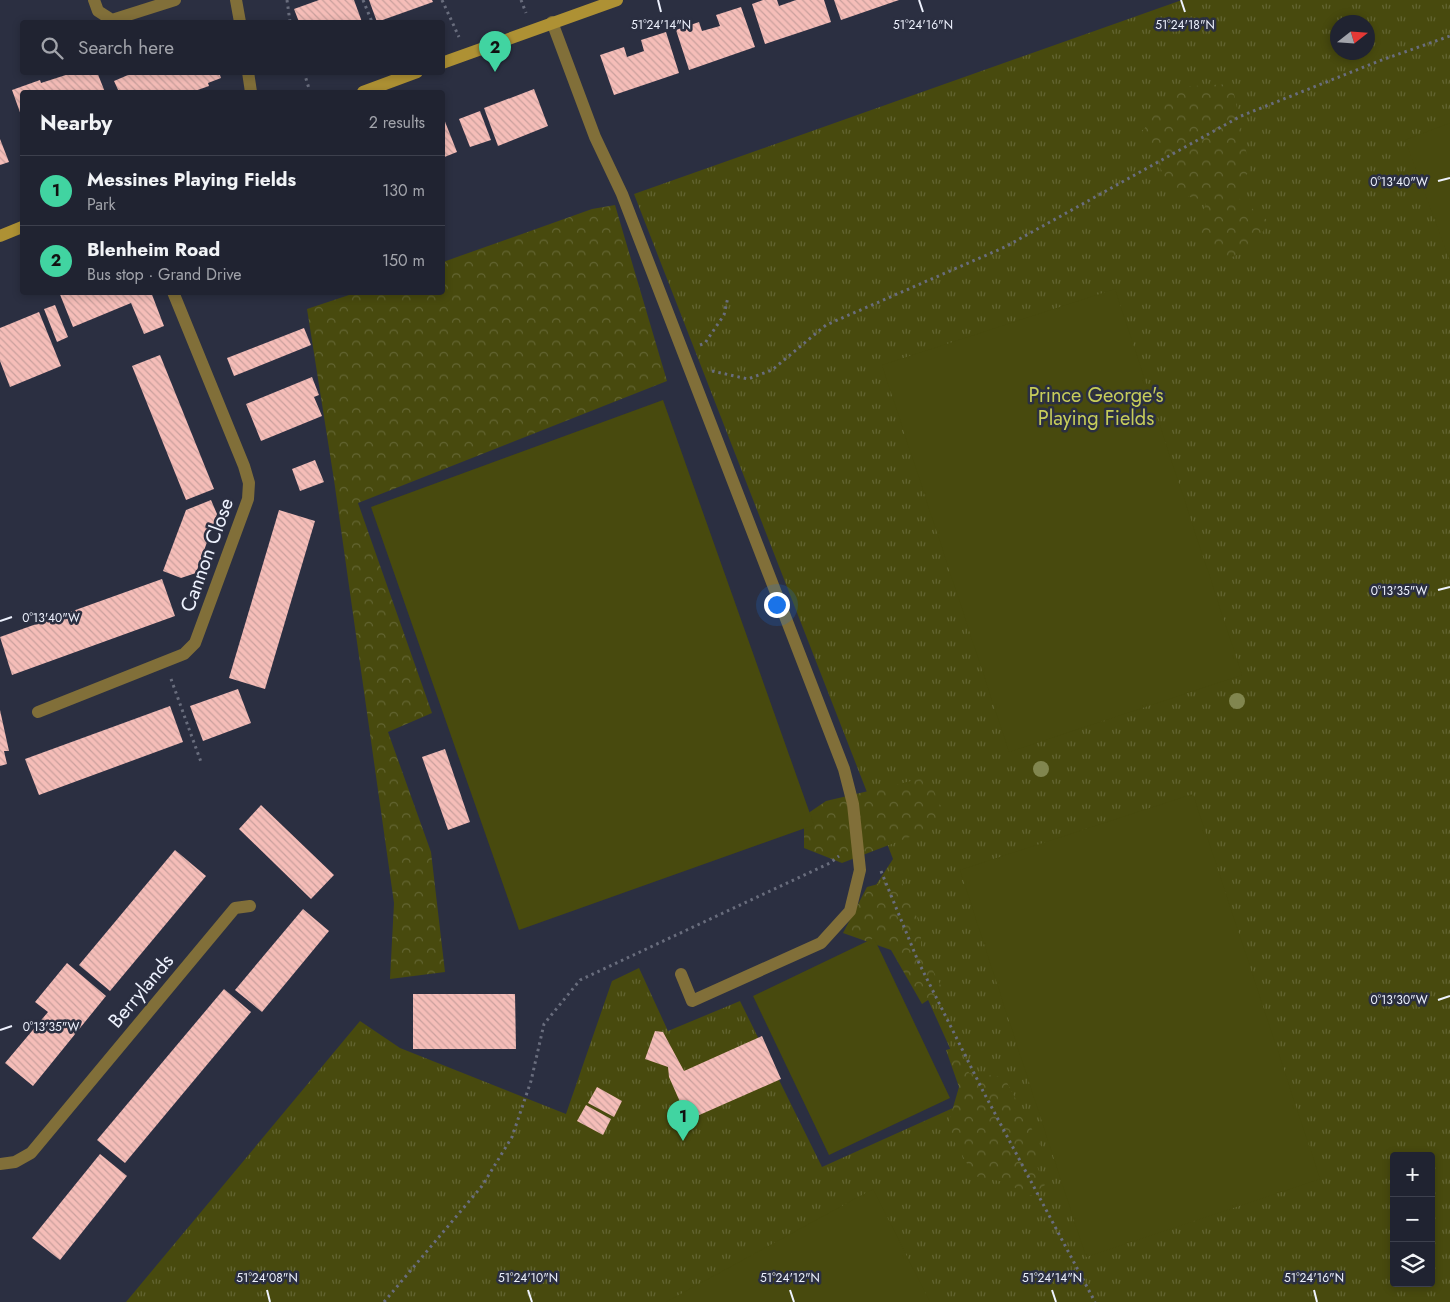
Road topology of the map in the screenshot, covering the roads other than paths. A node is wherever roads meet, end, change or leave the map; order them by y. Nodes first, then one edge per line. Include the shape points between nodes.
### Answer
1 (94, 0) edge
2 (175, 0) edge
3 (236, 0) edge
4 (617, 0) edge
5 (240, 20) edge
6 (552, 22) junction
7 (445, 62) edge
8 (248, 75) edge
9 (409, 75) edge
10 (251, 90) edge
11 (368, 90) edge
12 (20, 228) edge
13 (0, 236) edge
14 (174, 295) edge
15 (38, 712) dead end
16 (250, 906) dead end
17 (681, 974) dead end
18 (0, 1164) edge

1 - 2 street via 98,11 112,20
3 - 5 street
4 - 6 main road
6 - 7 main road
6 - 17 street via 595,137 622,194 844,769 853,804 860,870 850,911 821,942 692,1001
8 - 10 street
9 - 11 main road
12 - 13 main road
14 - 15 street, Cannon Close via 249,483 248,498 194,643 184,654
16 - 18 street, Berrylands via 235,908 31,1152 15,1162

